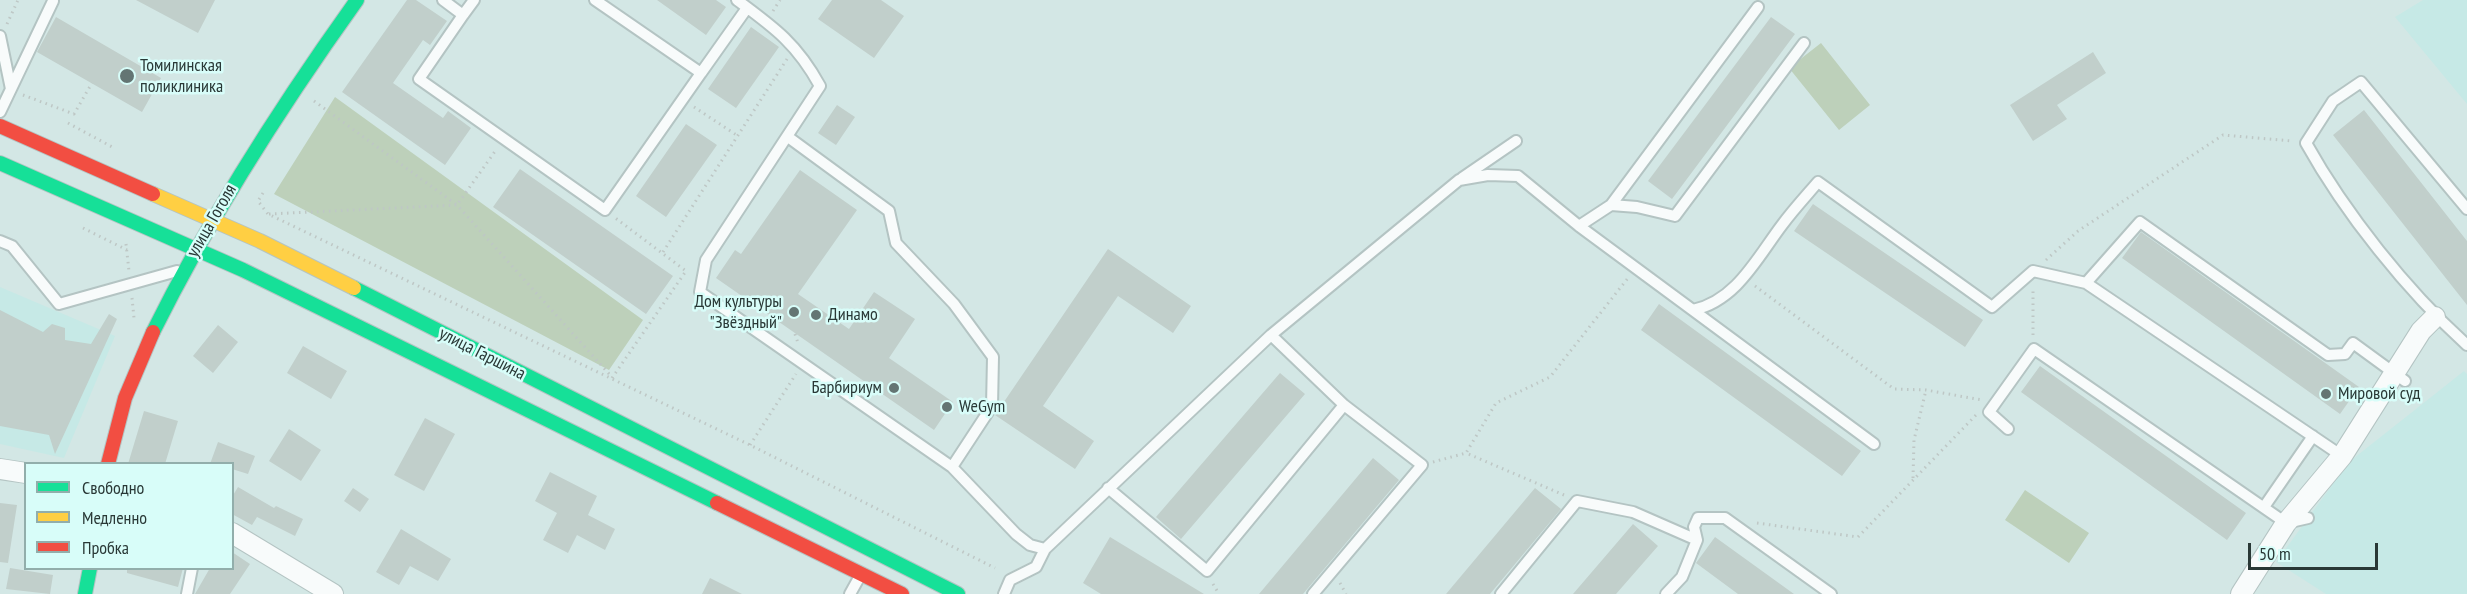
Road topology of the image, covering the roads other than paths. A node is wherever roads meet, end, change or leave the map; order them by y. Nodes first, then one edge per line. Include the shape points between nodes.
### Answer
1 (357, 0) edge
2 (443, 0) edge
3 (474, 0) edge
4 (595, 0) edge
5 (737, 0) edge
6 (53, 1) edge
7 (1758, 6) dead end
8 (747, 8) junction
9 (463, 15) junction
10 (0, 36) edge
11 (1804, 43) dead end
12 (701, 73) junction
13 (11, 89) junction
14 (0, 112) edge
15 (0, 126) edge
16 (788, 137) junction
17 (1516, 141) dead end
18 (0, 163) edge
19 (1459, 180) junction
20 (1611, 205) junction
21 (2467, 209) edge
22 (213, 218) junction
23 (1579, 226) junction
24 (0, 241) edge
25 (195, 247) junction
26 (185, 269) junction
27 (2086, 283) junction
28 (1693, 310) junction
29 (2435, 316) junction
30 (1270, 335) junction
31 (2467, 345) edge
32 (2400, 378) junction
33 (1344, 405) junction
34 (2008, 429) dead end
35 (2313, 436) junction
36 (1874, 444) dead end
37 (2342, 456) junction
38 (109, 462) edge
39 (952, 467) junction
40 (0, 469) edge
41 (24, 473) edge
42 (1108, 488) junction
43 (2264, 507) junction
44 (2308, 518) dead end
45 (2286, 523) junction
46 (234, 534) edge
47 (1697, 540) junction
48 (1045, 549) junction
49 (90, 570) edge
50 (192, 570) edge
51 (861, 574) junction
52 (85, 594) edge
53 (187, 594) edge
54 (333, 594) edge
55 (850, 594) edge
56 (902, 594) edge
57 (958, 594) edge
58 (1004, 594) edge
59 (1313, 594) edge
60 (1501, 594) edge
61 (1666, 594) edge
62 (1831, 594) edge
63 (2241, 594) edge

1 - 22 main road, улица Гоголя
2 - 9 lane
3 - 9 lane
4 - 12 lane
5 - 8 lane
6 - 13 lane
7 - 20 lane
8 - 12 lane
8 - 16 lane via 776,29 805,58 820,86
9 - 12 lane via 419,79 605,210
10 - 13 lane
11 - 20 lane via 1675,216
13 - 14 lane
15 - 22 main road, улица Гаршина
16 - 39 lane via 890,211 896,243 954,304 993,357 992,406
16 - 39 lane via 706,260 700,292
17 - 19 lane
18 - 25 main road, улица Гаршина
19 - 23 lane via 1488,175 1518,176
19 - 30 lane
20 - 23 lane
21 - 29 lane via 2361,82 2333,100 2306,143 2328,182
22 - 25 main road, улица Гоголя
22 - 57 main road, улица Гаршина
23 - 28 lane
24 - 26 lane via 12,246 59,304
25 - 26 main road, улица Гоголя
25 - 51 main road, улица Гаршина
26 - 38 main road, улица Гоголя via 127,390
27 - 28 lane via 2033,272 1992,307 1818,182 1744,277 1710,306
27 - 32 lane via 2140,222 2328,355 2345,354 2353,343
27 - 35 lane
28 - 36 lane
29 - 31 lane
29 - 32 street via 2421,331
30 - 33 lane
30 - 42 lane
32 - 37 street
33 - 42 lane via 1207,571
33 - 59 lane via 1422,465
34 - 43 lane via 1989,412 2034,349
35 - 37 lane
35 - 43 lane
37 - 45 street
39 - 48 lane via 1016,534 1030,545
40 - 41 street
42 - 48 lane
43 - 45 lane
44 - 45 lane
45 - 63 street
46 - 54 street
47 - 60 lane via 1633,512 1577,501
47 - 61 lane via 1682,577
47 - 62 lane via 1694,527 1698,518 1725,518
48 - 58 lane via 1036,567 1011,580
49 - 52 main road
50 - 53 lane
51 - 55 lane
51 - 56 main road, улица Гаршина

